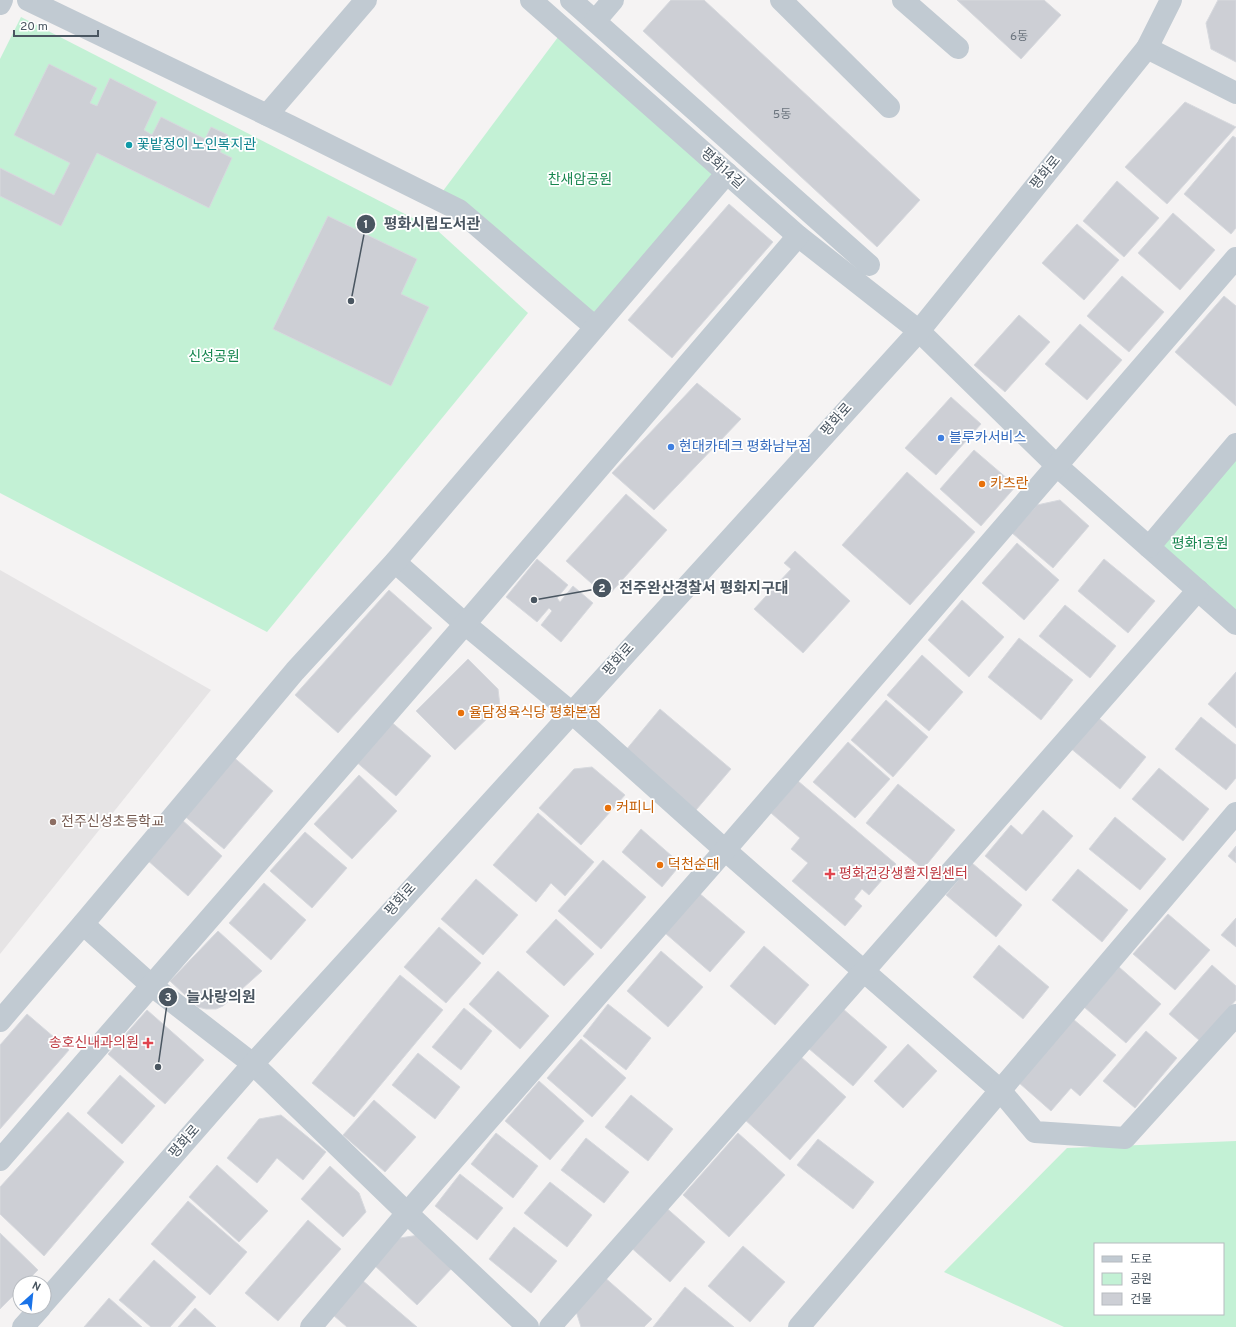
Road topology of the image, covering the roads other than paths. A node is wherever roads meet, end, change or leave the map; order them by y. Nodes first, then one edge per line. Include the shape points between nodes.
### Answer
1 (2, 0) edge
2 (28, 0) edge
3 (531, 0) edge
4 (571, 0) edge
5 (613, 0) edge
6 (903, 0) edge
7 (1171, 0) edge
8 (362, 1) edge
9 (785, 1) edge
10 (0, 4) edge
11 (595, 21) junction
12 (958, 48) dead end
13 (1147, 48) junction
14 (1236, 93) edge
15 (889, 107) dead end
16 (267, 115) junction
17 (727, 173) junction
18 (798, 236) junction
19 (1236, 258) edge
20 (869, 265) dead end
21 (595, 327) junction
22 (919, 330) junction
23 (1236, 444) edge
24 (1056, 465) junction
25 (1149, 547) junction
26 (395, 562) junction
27 (1198, 590) junction
28 (465, 624) junction
29 (1236, 624) edge
30 (572, 713) junction
31 (1236, 813) edge
32 (724, 850) junction
33 (83, 924) junction
34 (864, 972) junction
35 (151, 985) junction
36 (1236, 1015) edge
37 (0, 1021) edge
38 (253, 1064) junction
39 (1000, 1090) junction
40 (0, 1160) edge
41 (407, 1213) junction
42 (52, 1294) edge
43 (34, 1315) edge
44 (23, 1327) edge
45 (311, 1327) edge
46 (528, 1327) edge
47 (550, 1327) edge
48 (799, 1327) edge

1 - 10 street
2 - 16 street
3 - 17 street, 평화14길
4 - 11 street
5 - 11 street
6 - 12 street
7 - 13 street, 평화로
8 - 16 street
9 - 15 street
11 - 20 street
13 - 14 street
13 - 22 street, 평화로
16 - 21 street via 459,210
17 - 18 street, 평화14길
17 - 21 street
18 - 22 street, 평화14길
18 - 28 street
19 - 24 street
21 - 26 street
22 - 24 street, 평화14길
22 - 30 street, 평화로
23 - 25 street
24 - 25 street, 평화14길
24 - 32 street
25 - 27 street, 평화14길
26 - 28 street
26 - 33 street via 295,671
27 - 29 street, 평화14길
27 - 34 street
28 - 30 street
28 - 35 street
30 - 32 street
30 - 38 street, 평화로
31 - 39 street
32 - 34 street
32 - 41 street
33 - 35 street
33 - 37 street
34 - 39 street
34 - 47 street
35 - 38 street
35 - 40 street
36 - 39 street via 1125,1138 1035,1132
38 - 41 street
38 - 42 street, 평화로
39 - 48 street
41 - 45 street
41 - 46 street
43 - 44 street

